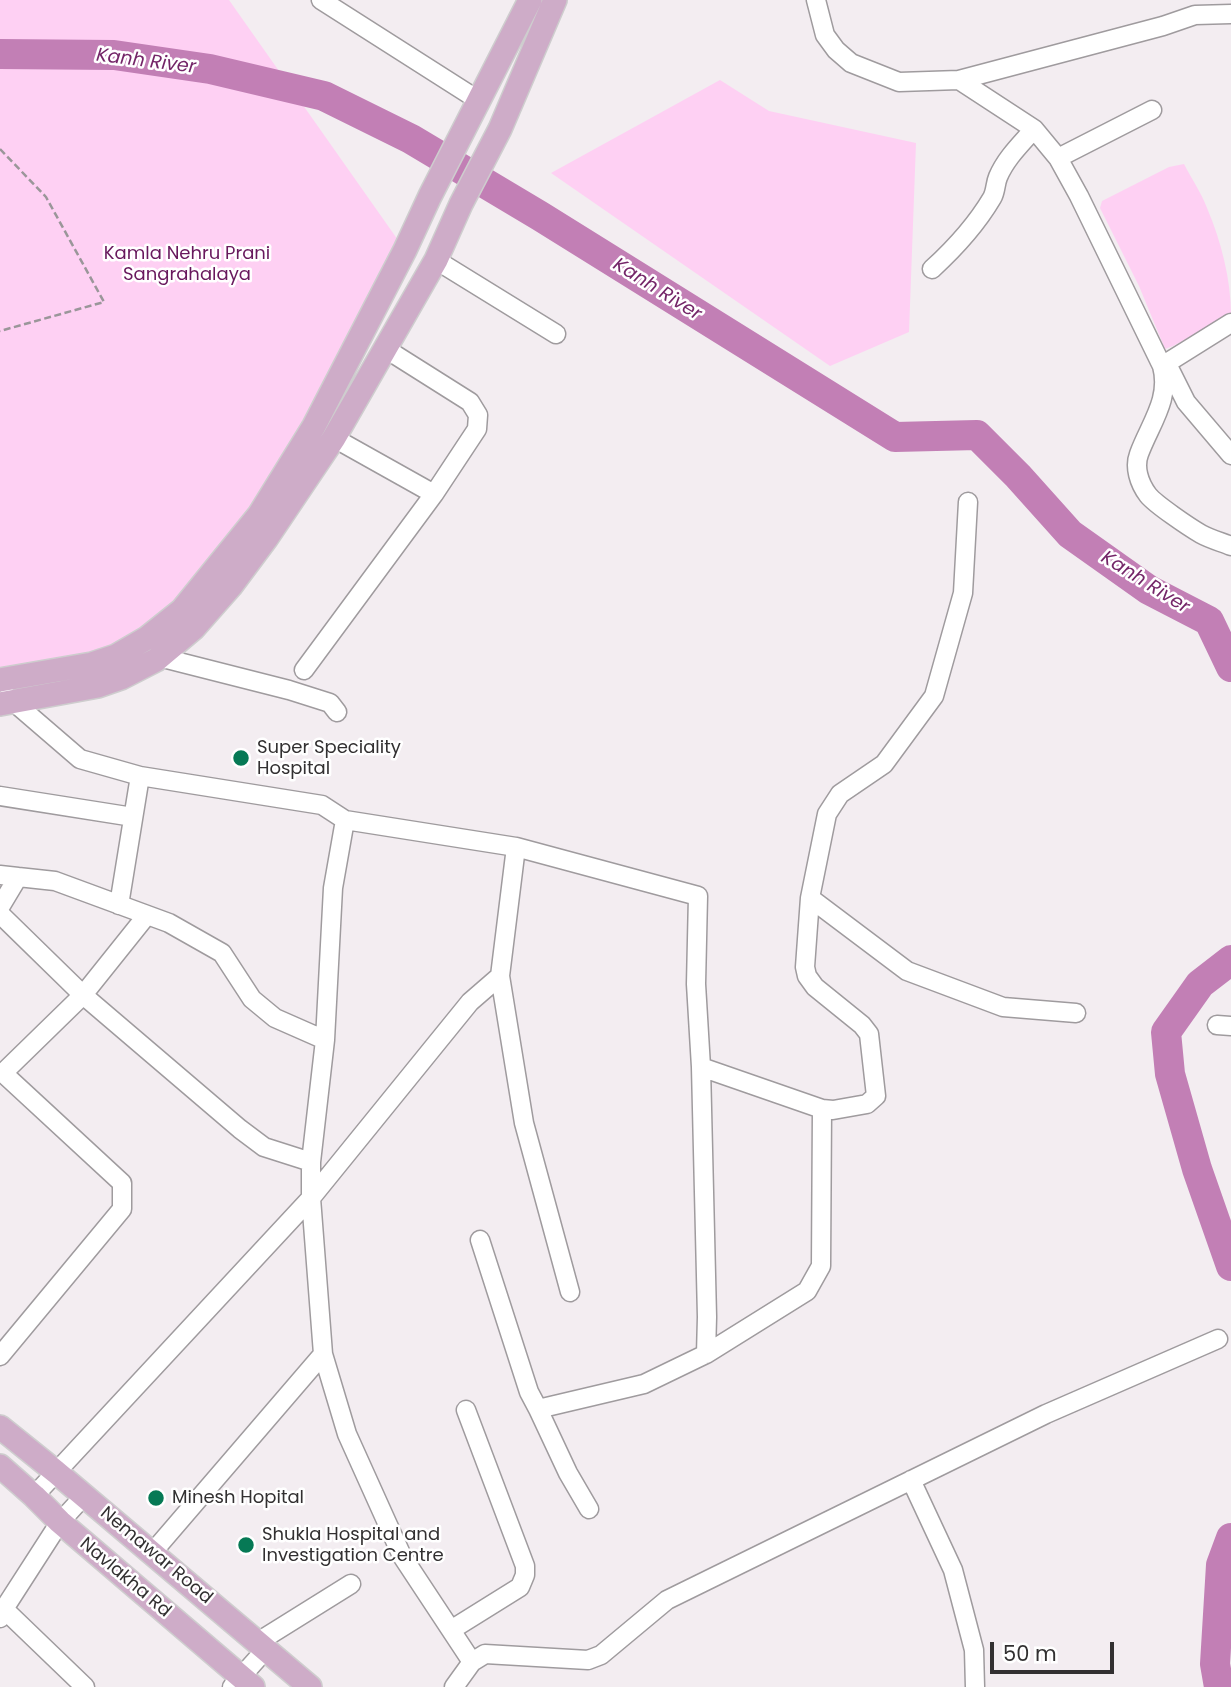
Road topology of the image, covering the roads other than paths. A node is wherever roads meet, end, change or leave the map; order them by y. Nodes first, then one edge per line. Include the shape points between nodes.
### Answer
1 (321, 0) edge
2 (530, 0) edge
3 (555, 0) edge
4 (816, 0) edge
5 (1231, 14) edge
6 (958, 80) junction
7 (475, 107) junction
8 (1152, 110) dead end
9 (1034, 129) junction
10 (1058, 158) junction
11 (436, 260) junction
12 (932, 269) dead end
13 (1230, 326) edge
14 (556, 334) dead end
15 (386, 349) junction
16 (1164, 365) junction
17 (334, 438) junction
18 (1231, 455) edge
19 (434, 494) junction
20 (968, 502) dead end
21 (1231, 546) edge
22 (159, 657) junction
23 (304, 670) dead end
24 (0, 680) edge
25 (5, 699) edge
26 (337, 712) dead end
27 (140, 776) junction
28 (0, 796) edge
29 (133, 817) junction
30 (345, 820) junction
31 (516, 847) junction
32 (9, 876) edge
33 (810, 898) junction
34 (119, 905) junction
35 (0, 907) edge
36 (0, 914) edge
37 (147, 915) junction
38 (500, 976) junction
39 (83, 995) junction
40 (1076, 1013) dead end
41 (325, 1040) junction
42 (701, 1067) junction
43 (1, 1073) edge
44 (822, 1109) junction
45 (311, 1162) junction
46 (311, 1198) junction
47 (480, 1240) dead end
48 (570, 1292) dead end
49 (1218, 1339) dead end
50 (323, 1354) junction
51 (706, 1354) junction
52 (0, 1356) edge
53 (538, 1409) junction
54 (466, 1410) dead end
55 (0, 1427) edge
56 (0, 1466) edge
57 (57, 1472) junction
58 (911, 1480) junction
59 (34, 1496) junction
60 (84, 1496) junction
61 (589, 1509) dead end
62 (60, 1522) junction
63 (152, 1553) junction
64 (351, 1584) dead end
65 (2, 1614) edge
66 (451, 1630) junction
67 (262, 1645) junction
68 (472, 1662) junction
69 (242, 1684) edge
70 (85, 1687) edge
71 (310, 1687) edge
72 (454, 1687) edge
73 (975, 1687) edge

1 - 7 street
2 - 7 main road
3 - 11 main road via 500,129
4 - 6 street via 825,34 852,63 899,82
5 - 6 street via 1195,15
6 - 9 street
7 - 24 main road via 314,426 259,515 181,610 116,656
8 - 10 street
9 - 10 street
9 - 12 street via 1009,158 997,178 994,195 974,223
10 - 16 street
11 - 14 street
11 - 15 main road
13 - 16 street
15 - 17 main road
15 - 19 street via 470,402 478,415 477,429
16 - 18 street via 1186,402
16 - 21 street via 1161,407 1138,456 1141,482 1149,496 1201,534
17 - 19 street
17 - 22 main road via 231,586 194,628
19 - 23 street
20 - 33 street via 963,593 934,696 884,764 840,794 827,814
22 - 25 main road via 98,686
22 - 26 street via 289,690 330,703
25 - 27 street via 80,759
27 - 29 street
27 - 30 street via 322,805
28 - 29 street
29 - 34 street
30 - 31 street
30 - 41 street via 333,888
31 - 38 street
31 - 42 street via 698,896 696,984
32 - 34 street via 55,881
32 - 35 street
33 - 40 street via 906,971 1003,1007
33 - 44 street via 807,976 869,1034 876,1096 867,1104
34 - 37 street
36 - 39 street
37 - 39 street
37 - 41 street via 222,953 252,999 275,1018
38 - 46 street via 470,1002
38 - 48 street via 524,1123
39 - 43 street
39 - 45 street via 264,1147
41 - 45 street
42 - 44 street
42 - 51 street
43 - 52 street via 122,1183 123,1196 122,1209
44 - 51 street via 821,1266 807,1291
45 - 46 street
46 - 50 street
46 - 57 street
47 - 53 street
49 - 58 street via 1046,1414
50 - 63 street
50 - 66 street via 347,1434 402,1556
51 - 53 street via 644,1384
53 - 61 street
54 - 66 street via 526,1566 520,1587
55 - 57 main road, Nemawar Road
56 - 59 main road, Navlakha Rd
57 - 59 street
57 - 60 main road, Nemawar Road
58 - 68 street via 667,1600 601,1655 588,1660 485,1654
58 - 73 street via 953,1570 974,1650
59 - 62 main road, Navlakha Rd
60 - 62 street
60 - 63 main road, Nemawar Road
62 - 65 street
62 - 69 main road, Navlakha Rd
63 - 67 main road, Nemawar Road
64 - 67 street
65 - 70 street
66 - 68 street
67 - 69 street
67 - 71 main road, Nemawar Road
68 - 72 street

